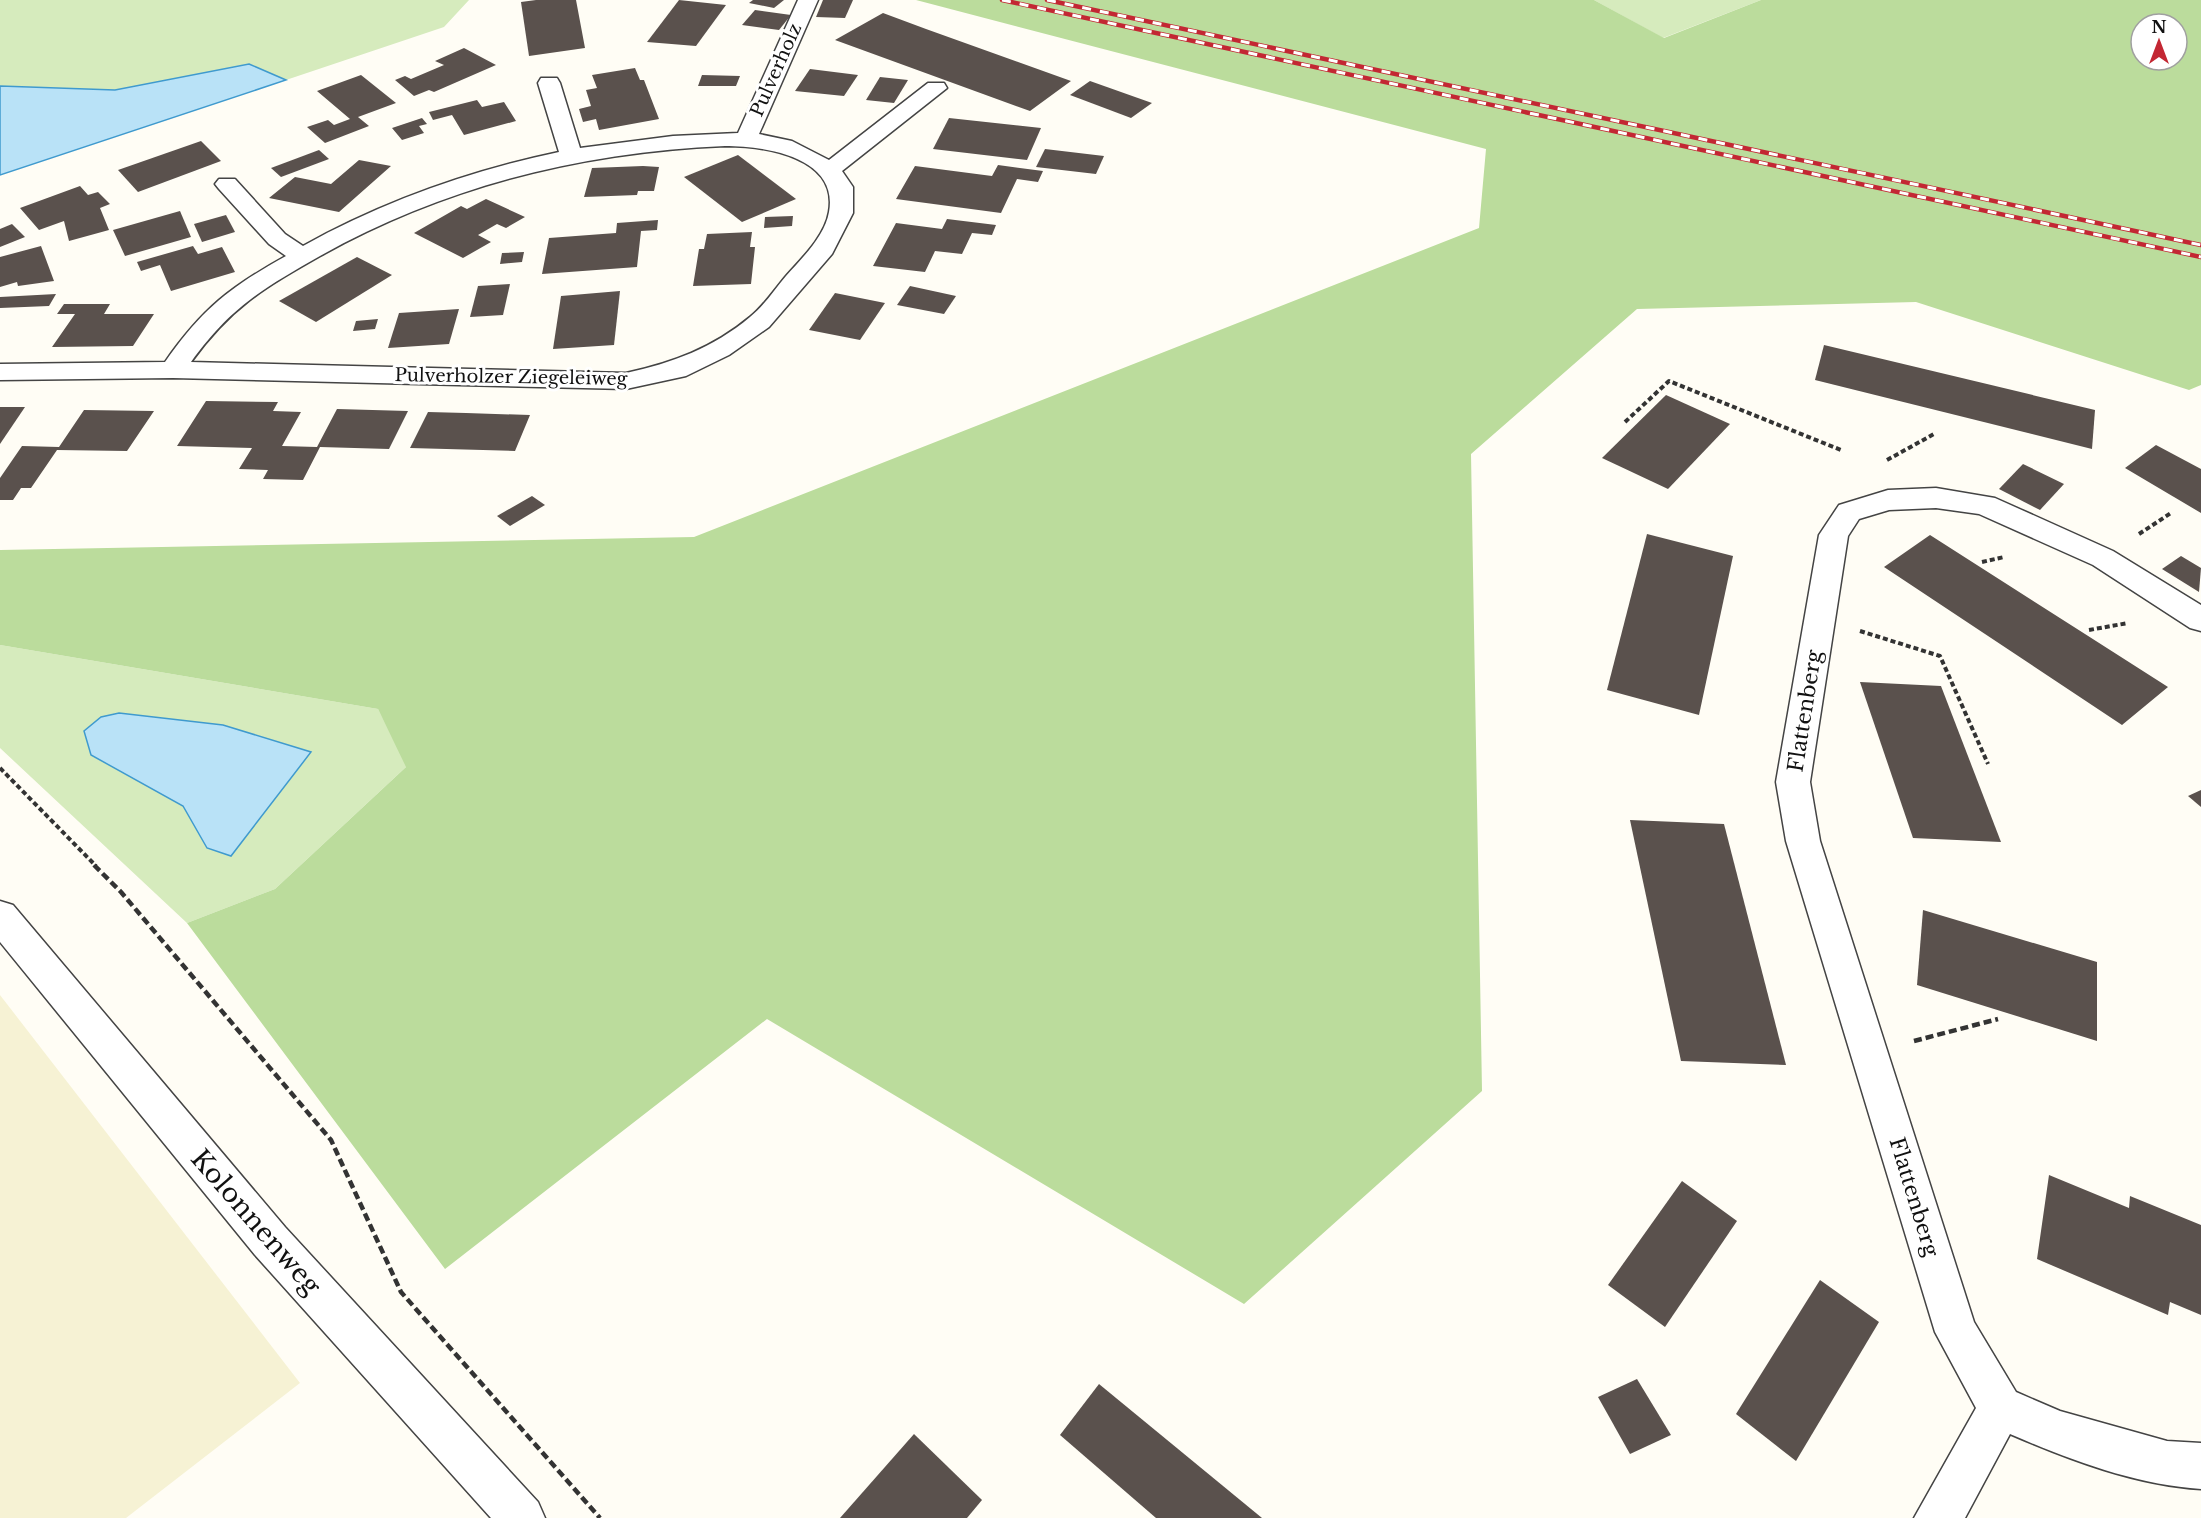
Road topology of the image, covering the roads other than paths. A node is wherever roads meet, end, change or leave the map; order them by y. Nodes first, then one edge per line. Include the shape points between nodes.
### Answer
1 (808, 0) edge
2 (549, 83) dead end
3 (936, 88) dead end
4 (745, 141) junction
5 (571, 155) junction
6 (830, 170) junction
7 (227, 184) dead end
8 (302, 256) junction
9 (173, 370) junction
10 (0, 372) edge
11 (2201, 620) edge
12 (0, 916) edge
13 (2001, 1408) junction
14 (2201, 1466) edge
15 (522, 1518) edge
16 (1937, 1518) edge

1 - 4 street, Pulverholz
2 - 5 street
3 - 6 street
4 - 5 street via 639,145
4 - 6 street via 777,144
5 - 8 street via 473,180 409,202 356,225
6 - 9 street, Pulverholzer Ziegeleiweg via 841,187 841,213 823,249 760,322 720,349 677,370 626,381
7 - 8 street via 277,239
8 - 9 street via 239,294 195,338
9 - 10 street, Pulverholzer Ziegeleiweg
11 - 13 street, Flattenberg via 2103,558 1985,505 1936,498 1888,500 1849,512 1834,535 1793,782 1803,841 1956,1332
12 - 15 street, Kolonnenweg via 270,1241
13 - 14 street via 2059,1433 2167,1464
13 - 16 street

